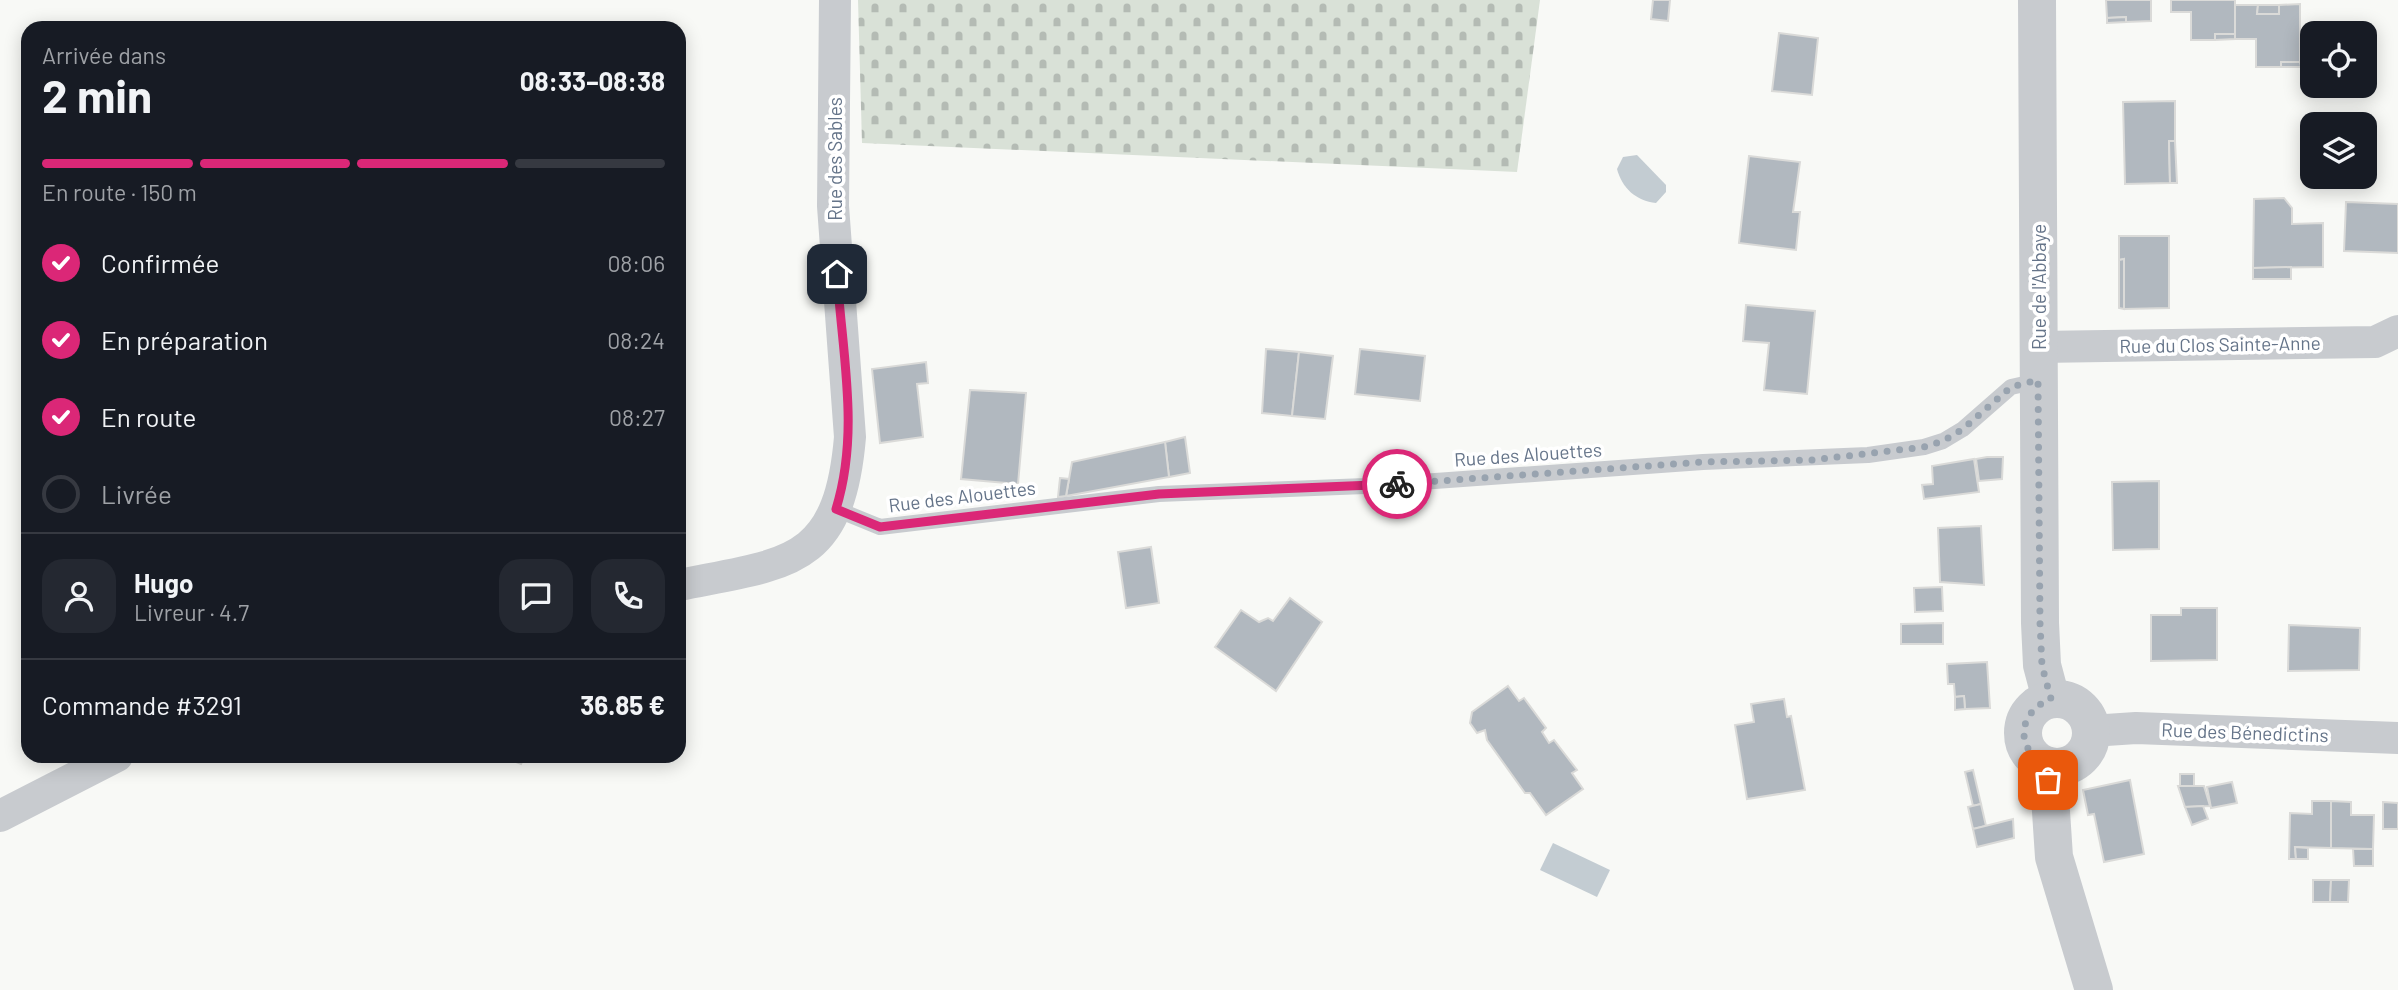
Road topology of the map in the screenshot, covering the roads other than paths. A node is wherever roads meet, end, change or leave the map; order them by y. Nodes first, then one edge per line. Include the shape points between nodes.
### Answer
1 (835, 0) edge
2 (2037, 0) edge
3 (2398, 331) edge
4 (2038, 364) junction
5 (836, 509) junction
6 (686, 584) edge
7 (2051, 699) junction
8 (2091, 731) junction
9 (2398, 738) edge
10 (103, 763) edge
11 (2048, 766) junction
12 (0, 816) edge
13 (2094, 990) edge

1 - 5 street, Rue des Sables via 833,206 850,437 847,474
2 - 4 street, Rue de l'Abbaye
3 - 4 street, Rue du Clos Sainte-Anne via 2375,342 2237,344
4 - 5 lane, Rue des Alouettes via 1943,441 1868,455 1159,494 880,527
4 - 7 street, Rue de l'Abbaye via 2040,623 2042,666
5 - 6 street, Rue des Sables via 814,544 778,565
7 - 8 street via 2078,706
7 - 11 street via 2029,713 2023,738 2027,750
8 - 9 street, Rue des Bénedictins via 2136,728
8 - 11 street via 2090,744 2073,763
10 - 12 street
11 - 13 street via 2054,857

